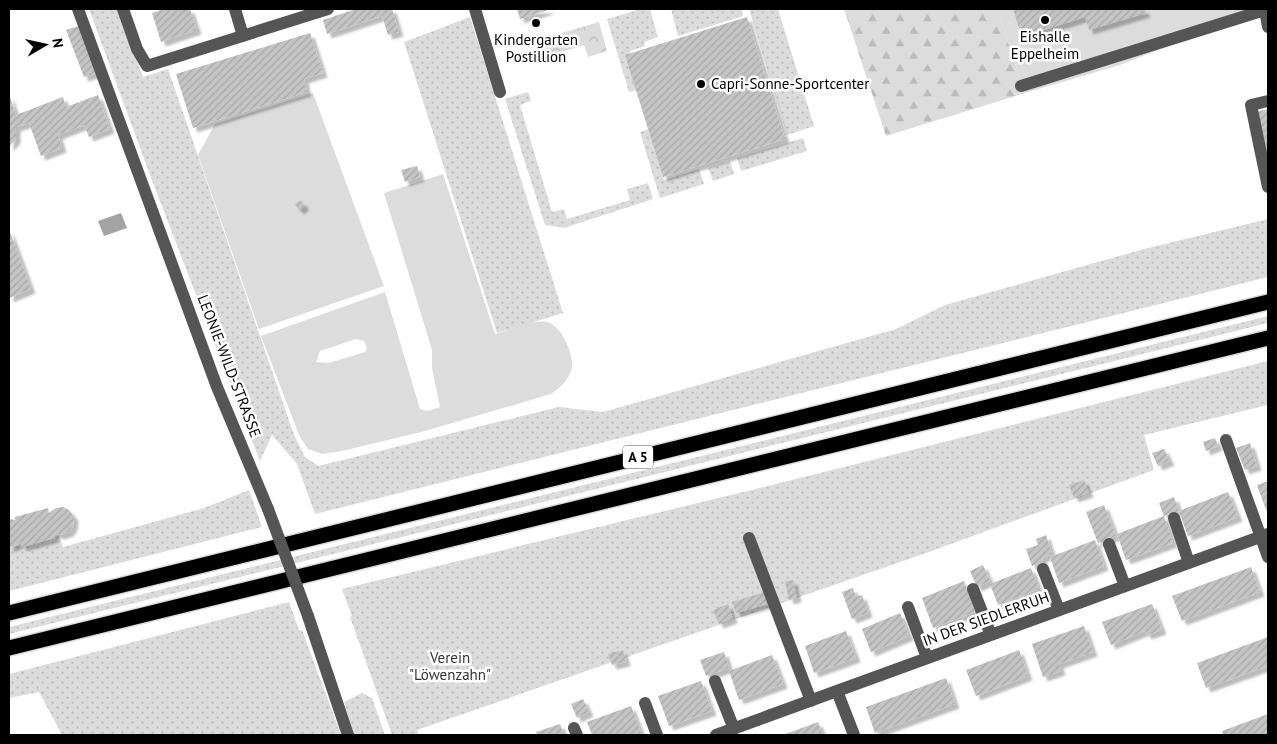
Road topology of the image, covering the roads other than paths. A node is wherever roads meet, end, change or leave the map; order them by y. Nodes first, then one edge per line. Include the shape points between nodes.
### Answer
1 (78, 9) edge
2 (123, 9) edge
3 (235, 9) edge
4 (328, 9) edge
5 (475, 9) edge
6 (1267, 10) edge
7 (1268, 27) edge
8 (243, 36) junction
9 (1020, 86) dead end
10 (500, 92) dead end
11 (1268, 101) edge
12 (1268, 187) edge
13 (1268, 302) edge
14 (1268, 338) edge
15 (1226, 440) dead end
16 (1174, 518) dead end
17 (1265, 536) edge
18 (749, 538) dead end
19 (1109, 544) dead end
20 (1268, 557) edge
21 (1189, 563) junction
22 (1043, 569) dead end
23 (1125, 586) junction
24 (973, 589) dead end
25 (908, 607) dead end
26 (1059, 610) junction
27 (9, 613) edge
28 (990, 635) junction
29 (9, 648) edge
30 (927, 658) junction
31 (716, 681) dead end
32 (837, 691) junction
33 (810, 701) junction
34 (645, 703) dead end
35 (734, 729) junction
36 (348, 735) edge
37 (657, 735) edge
38 (716, 735) edge
39 (854, 735) edge

1 - 36 street, LEONIE-WILD-STRASSE, bridge via 218,387 308,616
2 - 8 street via 137,49 147,66
3 - 8 street
4 - 8 street
5 - 10 street
6 - 7 street
6 - 9 street
11 - 12 street via 1251,105
13 - 27 highway, A 5
14 - 29 highway, A 5
15 - 17 street
16 - 21 street
17 - 20 street
17 - 21 street, IN DER SIEDLERRUH
18 - 33 street
19 - 23 street
21 - 23 street, IN DER SIEDLERRUH
22 - 26 street
23 - 26 street, IN DER SIEDLERRUH
24 - 28 street
25 - 30 street
26 - 28 street, IN DER SIEDLERRUH
28 - 30 street, IN DER SIEDLERRUH
30 - 32 street, IN DER SIEDLERRUH
31 - 35 street
32 - 33 street, IN DER SIEDLERRUH
32 - 39 street
33 - 35 street, IN DER SIEDLERRUH
34 - 37 street
35 - 38 street, IN DER SIEDLERRUH

